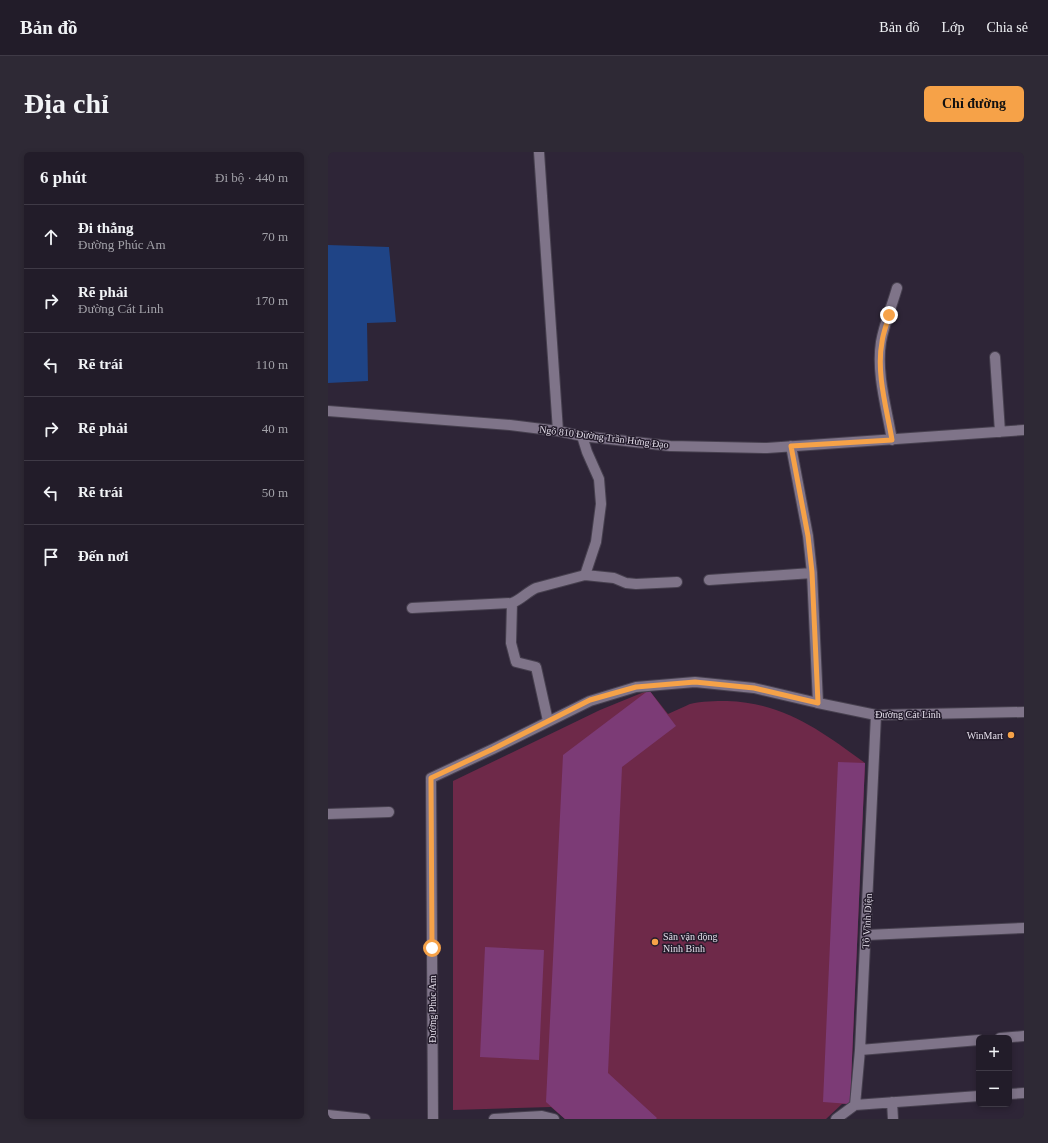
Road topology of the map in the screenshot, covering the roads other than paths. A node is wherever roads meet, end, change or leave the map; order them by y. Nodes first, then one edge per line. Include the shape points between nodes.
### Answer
1 (539, 152) edge
2 (897, 288) dead end
3 (996, 357) dead end
4 (328, 411) edge
5 (1024, 430) edge
6 (558, 431) junction
7 (1000, 432) junction
8 (582, 436) junction
9 (892, 440) junction
10 (791, 446) junction
11 (812, 572) junction
12 (585, 575) junction
13 (709, 580) dead end
14 (677, 582) dead end
15 (512, 603) junction
16 (412, 608) dead end
17 (818, 703) junction
18 (1024, 712) edge
19 (876, 715) junction
20 (548, 721) junction
21 (431, 778) joint
22 (389, 812) dead end
23 (328, 814) edge
24 (1024, 928) edge
25 (866, 935) junction
26 (1024, 1036) edge
27 (1012, 1037) edge
28 (976, 1040) edge
29 (860, 1050) junction
30 (1024, 1093) edge
31 (1012, 1094) edge
32 (976, 1096) edge
33 (892, 1102) junction
34 (855, 1105) junction
35 (328, 1115) edge
36 (365, 1119) edge
37 (433, 1119) edge
38 (494, 1119) edge
39 (554, 1119) edge
40 (836, 1119) edge
41 (893, 1119) edge

1 - 6 street
2 - 9 street via 882,341 880,359
3 - 7 street
4 - 6 street, Ngõ 810 Đường Trần Hưng Đạo
5 - 7 street, Ngõ 810 Đường Trần Hưng Đạo
6 - 8 street, Ngõ 810 Đường Trần Hưng Đạo
7 - 9 street, Ngõ 810 Đường Trần Hưng Đạo
8 - 10 street, Ngõ 810 Đường Trần Hưng Đạo via 670,446
8 - 12 street via 599,479 601,504 596,542
9 - 10 street, Ngõ 810 Đường Trần Hưng Đạo
10 - 11 street
11 - 13 street
11 - 17 street
12 - 14 street via 614,578 636,584
12 - 15 street via 536,588
15 - 16 street
15 - 20 street via 511,643 516,662 536,667
17 - 19 street, Đường Cát Linh
17 - 20 street, Đường Cát Linh via 754,688 695,682 636,687 590,700
18 - 19 street, Đường Cát Linh
19 - 25 street, Tô Vĩnh Diện
20 - 21 street, Đường Cát Linh
21 - 37 street, Đường Phúc Am
22 - 23 street
24 - 25 street
25 - 29 street, Tô Vĩnh Diện
26 - 27 street
28 - 29 street
29 - 34 street, Tô Vĩnh Diện
30 - 31 street
32 - 33 street
33 - 34 street
33 - 41 street
34 - 40 street
35 - 36 street
38 - 39 street via 542,1116

